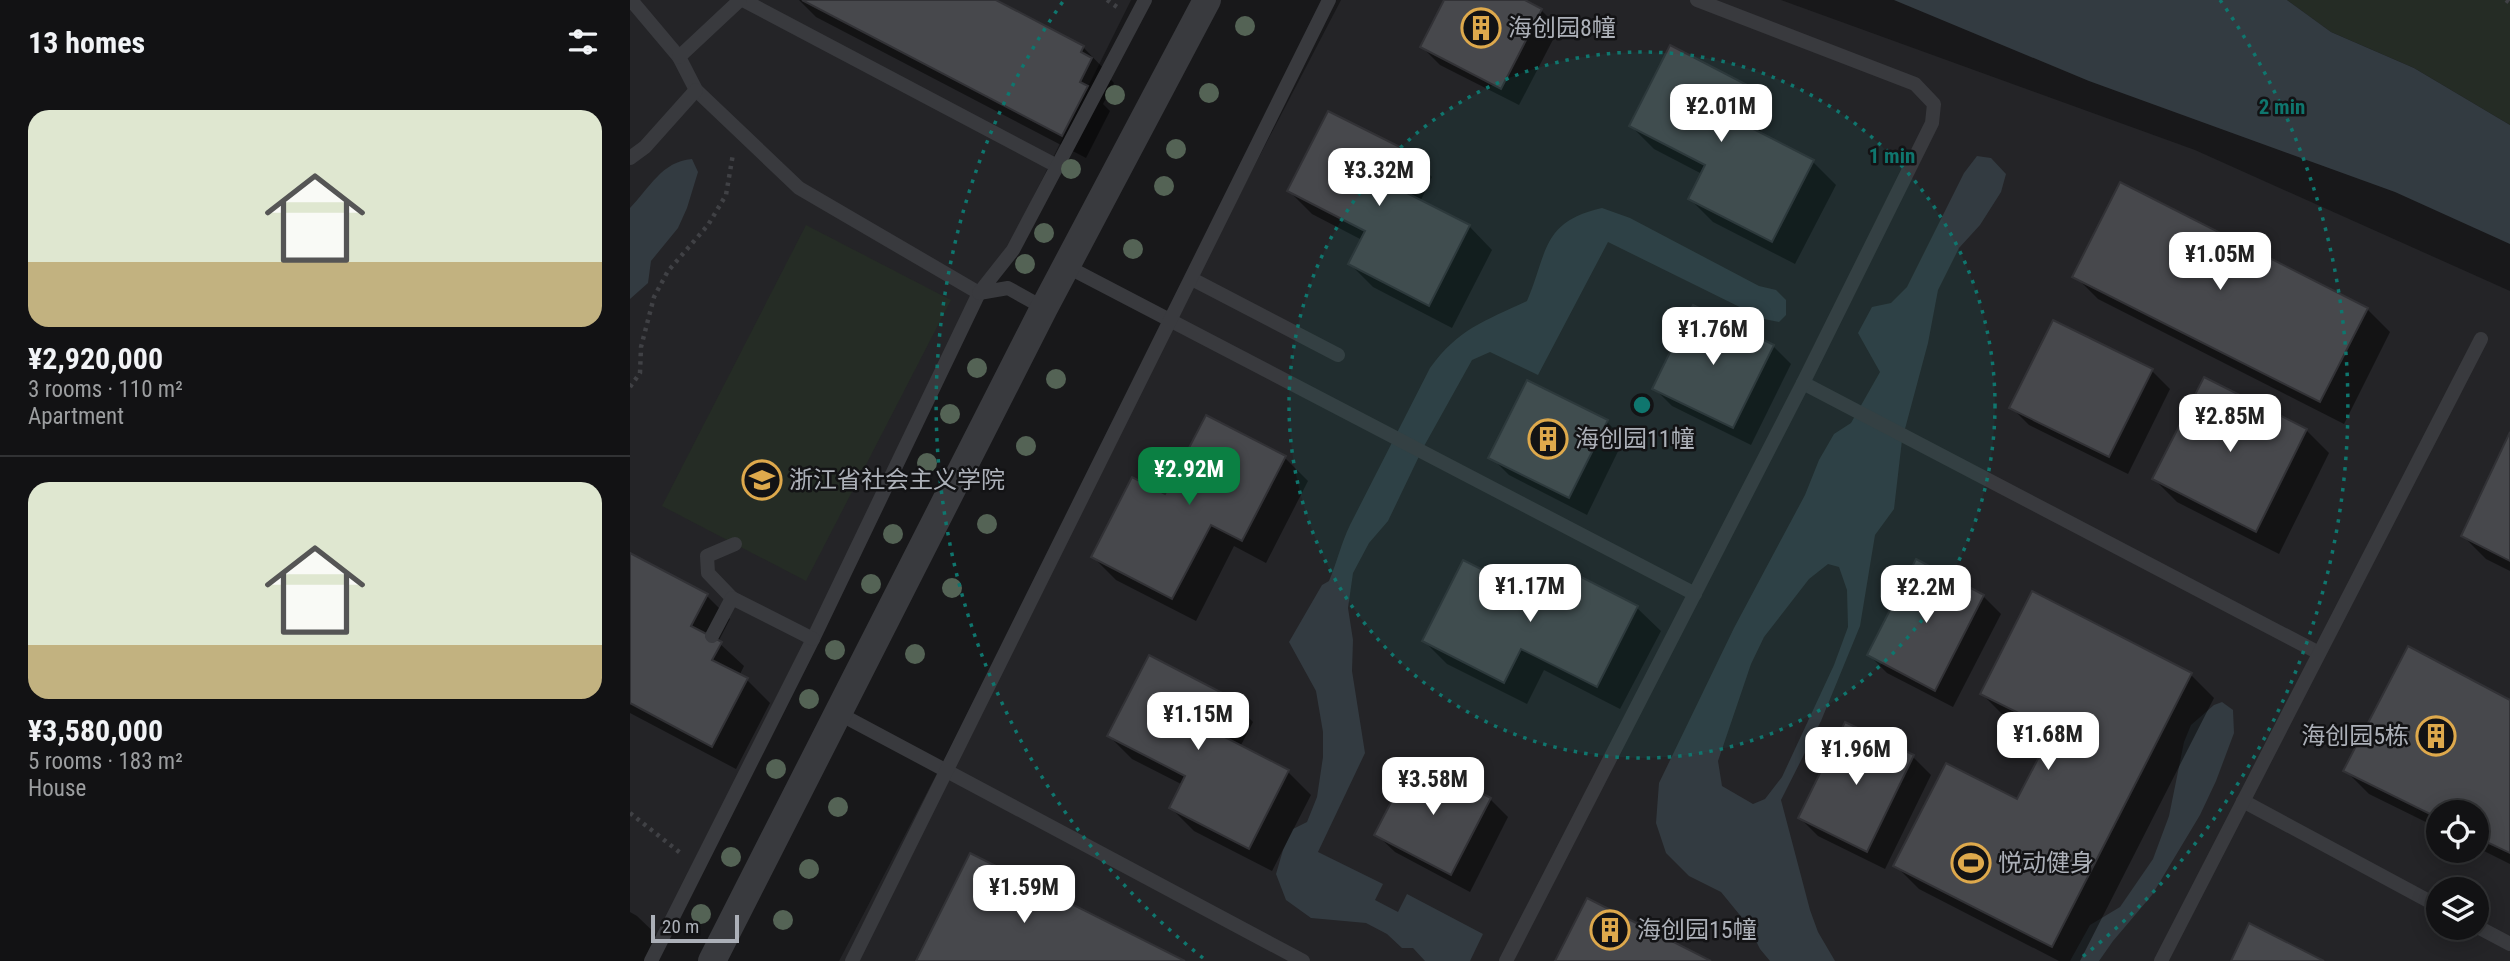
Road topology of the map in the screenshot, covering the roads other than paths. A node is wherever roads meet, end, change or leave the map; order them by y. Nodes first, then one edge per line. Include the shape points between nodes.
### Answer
1 (631, 0) edge
2 (742, 0) edge
3 (1145, 0) edge
4 (1207, 0) edge
5 (1329, 0) edge
6 (1697, 0) edge
7 (678, 57) junction
8 (696, 90) junction
9 (630, 158) edge
10 (1057, 166) junction
11 (1066, 266) junction
12 (1192, 279) junction
13 (979, 293) junction
14 (1044, 308) junction
15 (1172, 321) junction
16 (2481, 339) dead end
17 (1338, 355) dead end
18 (1803, 383) junction
19 (735, 544) dead end
20 (1695, 594) junction
21 (732, 598) junction
22 (712, 636) dead end
23 (813, 639) junction
24 (2319, 653) junction
25 (838, 713) junction
26 (948, 772) junction
27 (2243, 801) junction
28 (2426, 900) edge
29 (2489, 933) edge
30 (2510, 944) edge
31 (651, 961) edge
32 (712, 961) edge
33 (852, 961) edge
34 (1303, 961) edge
35 (1506, 961) edge
36 (2161, 961) edge

1 - 7 lane
2 - 7 lane
2 - 10 lane
3 - 10 lane
4 - 11 street
5 - 12 lane
6 - 18 lane via 1897,76 1915,84 1934,104 1932,124
7 - 8 lane
8 - 9 lane
8 - 13 lane via 799,188
10 - 13 lane via 1013,250
11 - 14 street
11 - 15 lane
12 - 15 lane
12 - 17 lane
13 - 14 lane via 1008,288
13 - 23 lane
14 - 25 street
15 - 20 lane
15 - 26 lane
16 - 24 lane
18 - 20 lane
18 - 24 lane
19 - 21 lane via 707,556 708,573
20 - 35 lane
21 - 22 lane
21 - 23 lane
23 - 31 lane
24 - 27 lane
25 - 26 lane
25 - 32 street
26 - 33 lane
26 - 34 lane
27 - 28 lane
27 - 36 lane
29 - 30 lane

